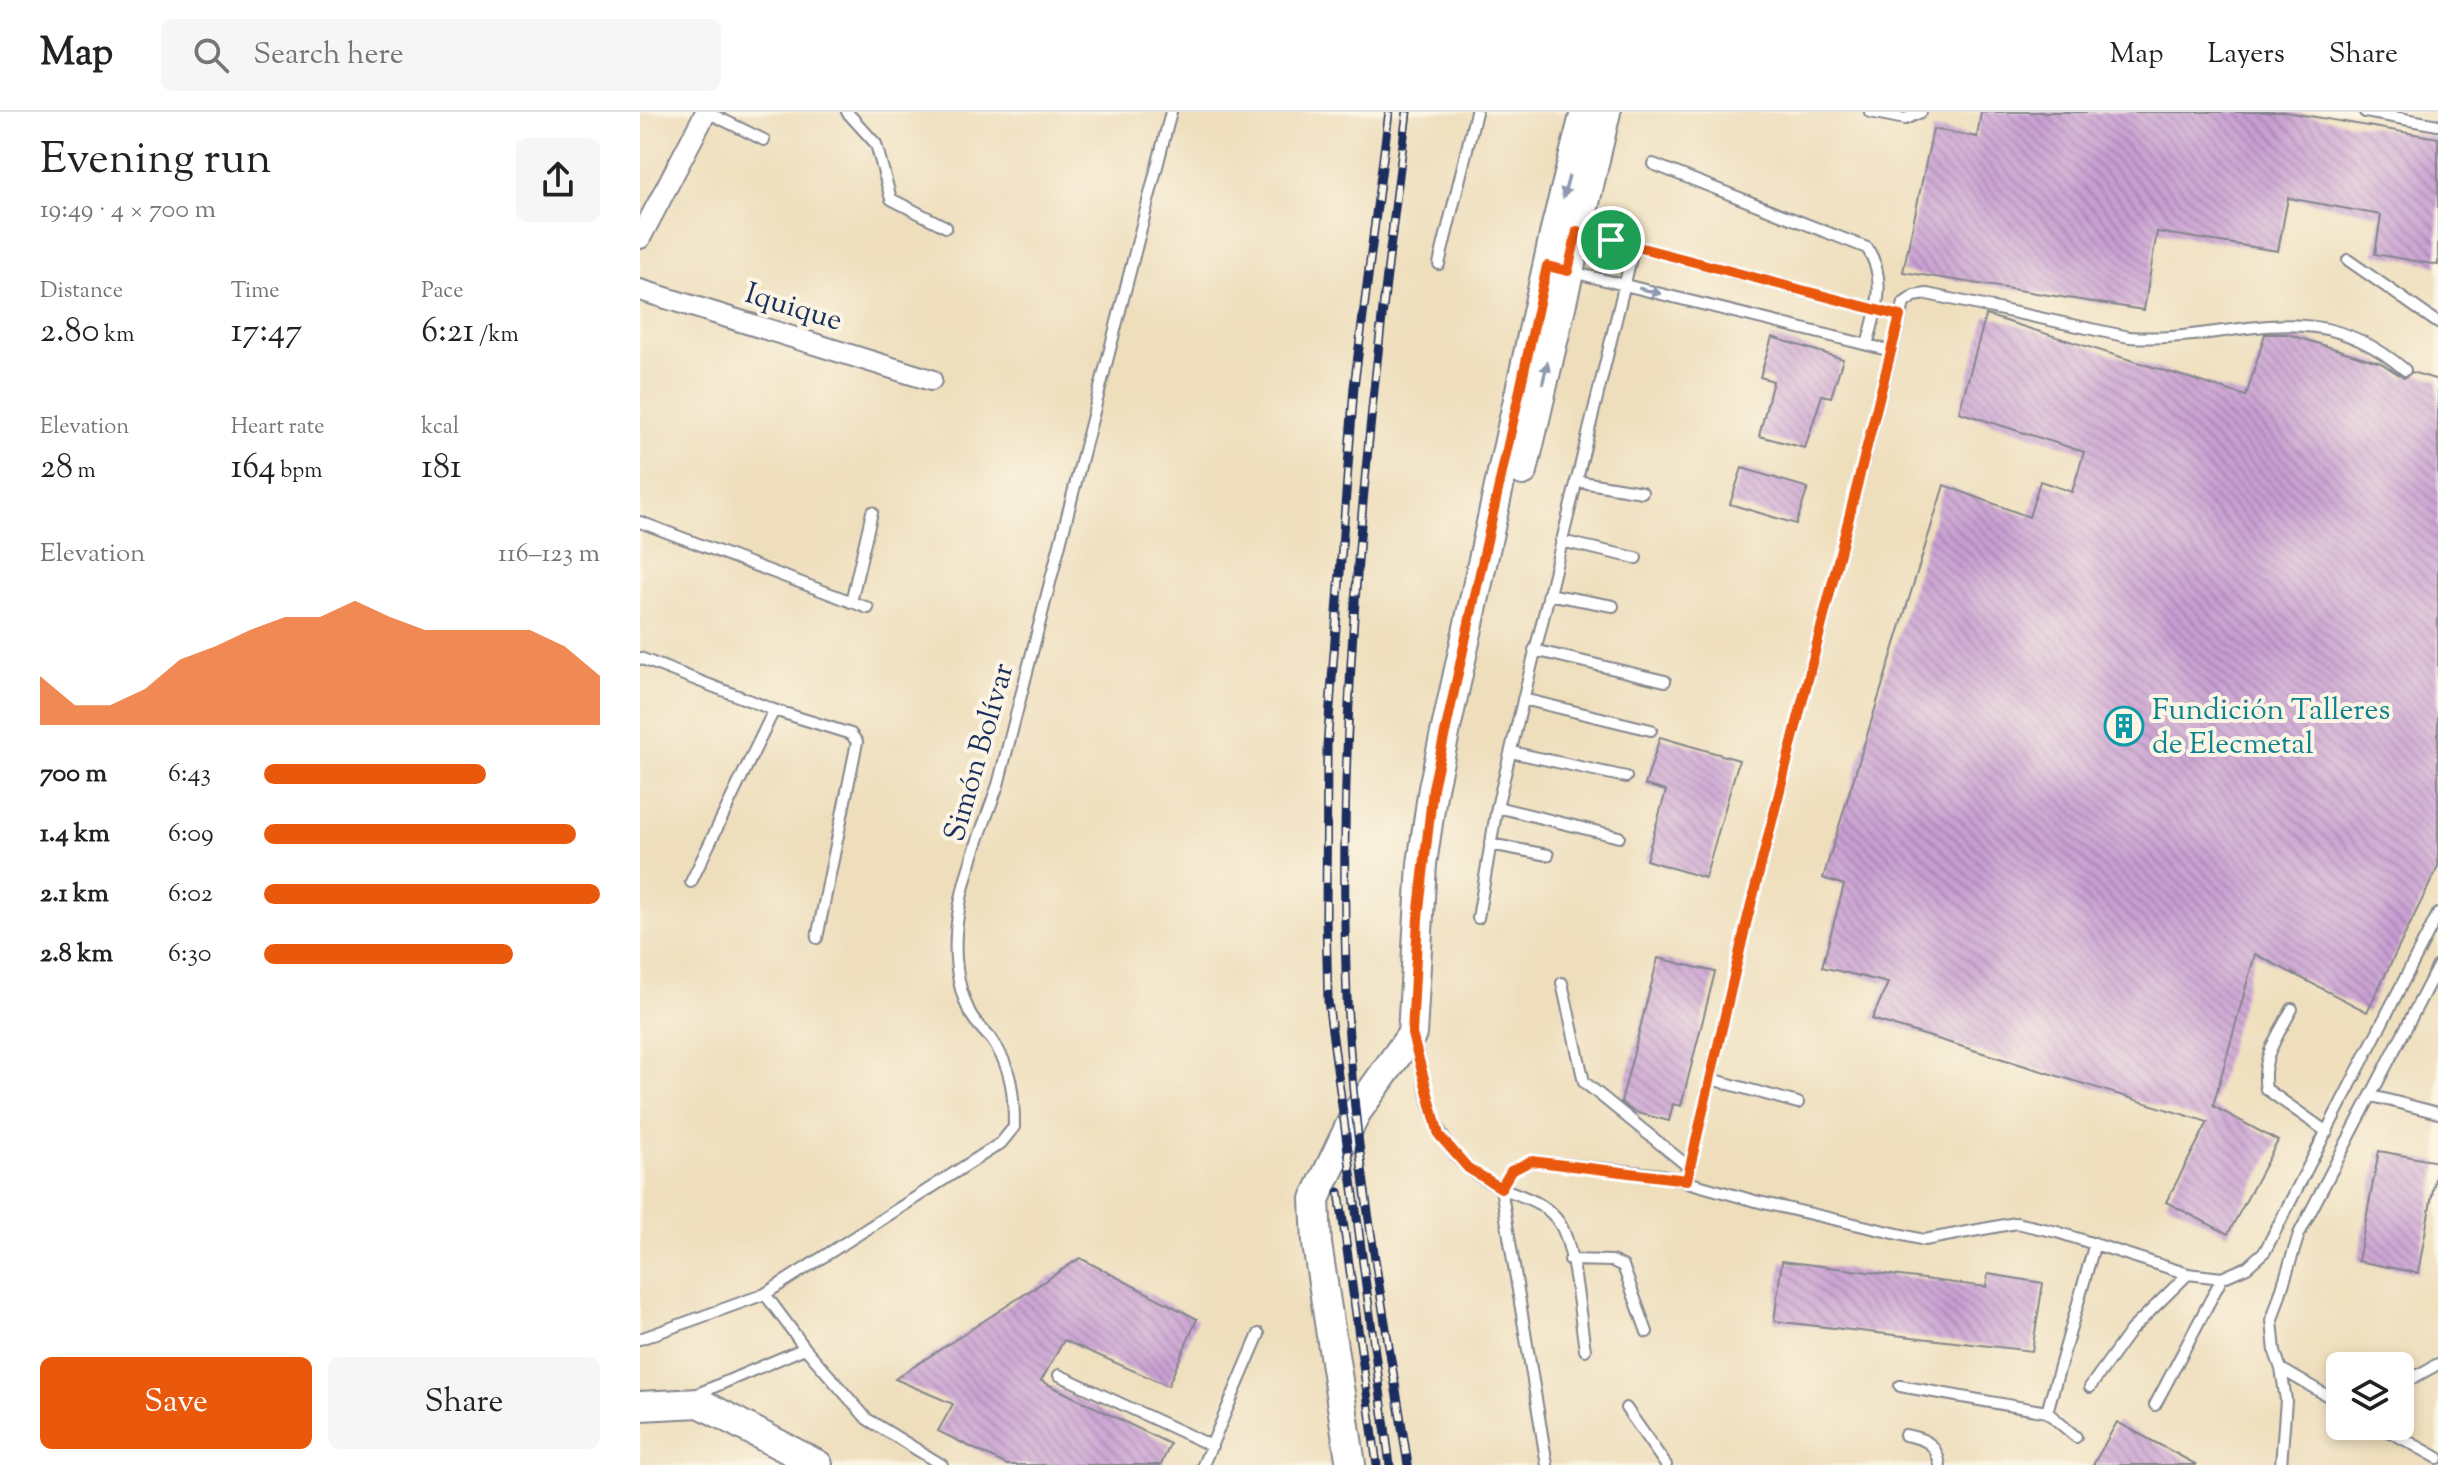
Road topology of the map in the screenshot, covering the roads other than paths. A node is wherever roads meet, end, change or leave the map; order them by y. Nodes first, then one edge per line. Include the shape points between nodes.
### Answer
1 (706, 112) edge
2 (847, 112) edge
3 (1171, 112) edge
4 (1476, 112) edge
5 (1585, 112) edge
6 (1606, 112) edge
7 (1870, 112) edge
8 (1921, 112) edge
9 (2365, 112) edge
10 (2438, 125) edge
11 (764, 140) dead end
12 (1653, 164) dead end
13 (946, 227) dead end
14 (1566, 229) junction
15 (640, 238) edge
16 (1634, 246) junction
17 (2348, 260) dead end
18 (1439, 264) dead end
19 (1558, 269) junction
20 (1624, 285) junction
21 (640, 290) edge
22 (1877, 310) junction
23 (1900, 316) junction
24 (2438, 323) edge
25 (1867, 345) junction
26 (1892, 351) junction
27 (2405, 370) dead end
28 (931, 380) dead end
29 (1576, 481) junction
30 (1642, 492) dead end
31 (872, 512) dead end
32 (640, 522) edge
33 (1561, 541) junction
34 (1636, 558) dead end
35 (1548, 594) junction
36 (851, 602) junction
37 (1613, 606) dead end
38 (868, 608) dead end
39 (1534, 650) junction
40 (640, 658) edge
41 (1665, 681) dead end
42 (1523, 699) junction
43 (774, 710) junction
44 (1651, 730) dead end
45 (1511, 752) junction
46 (1626, 777) dead end
47 (1497, 807) junction
48 (1619, 837) dead end
49 (1490, 844) junction
50 (1548, 855) dead end
51 (691, 882) dead end
52 (2438, 914) edge
53 (1478, 918) dead end
54 (817, 938) dead end
55 (2438, 966) edge
56 (1562, 983) dead end
57 (2292, 1009) dead end
58 (1412, 1034) junction
59 (1711, 1079) junction
60 (2372, 1096) junction
61 (1798, 1103) dead end
62 (2438, 1113) edge
63 (2327, 1132) junction
64 (1688, 1174) junction
65 (1501, 1188) junction
66 (2095, 1243) junction
67 (1570, 1260) junction
68 (2188, 1274) junction
69 (2222, 1278) junction
70 (765, 1294) junction
71 (1647, 1332) dead end
72 (1259, 1334) dead end
73 (640, 1339) edge
74 (805, 1348) junction
75 (1585, 1350) dead end
76 (2438, 1364) edge
77 (2281, 1369) junction
78 (1059, 1375) dead end
79 (2414, 1377) edge
80 (1900, 1386) dead end
81 (2090, 1387) dead end
82 (2326, 1395) edge
83 (678, 1402) junction
84 (641, 1403) edge
85 (2155, 1405) dead end
86 (1626, 1408) dead end
87 (2047, 1412) junction
88 (1905, 1435) dead end
89 (2076, 1437) dead end
90 (2405, 1440) edge
91 (1212, 1446) junction
92 (2438, 1458) edge
93 (818, 1465) edge
94 (942, 1465) edge
95 (1203, 1465) edge
96 (1351, 1465) edge
97 (1547, 1465) edge
98 (1666, 1465) edge
99 (1940, 1465) edge
100 (2281, 1465) edge

1 - 11 lane
1 - 15 street
2 - 13 lane via 876,144 891,199
3 - 70 lane, Simón Bolívar via 998,785 963,883 955,959 961,990 970,1014 1005,1058 1014,1127 1001,1143
4 - 18 lane
5 -> 14 main road
6 - 14 main road
7 - 8 lane via 1905,119
9 - 10 lane
12 - 22 lane via 1867,248 1881,283
14 - 16 lane
14 - 19 main road
16 - 20 lane
16 - 22 lane
17 - 24 lane
19 - 20 lane
19 - 58 main road via 1474,607 1427,824
20 -> 25 lane
20 - 29 lane
21 - 28 street, Iquique
22 - 23 lane
22 - 25 lane
23 - 26 lane
23 - 27 lane via 1904,303 1927,294 2129,337 2191,337 2241,327 2304,324 2365,341
25 - 26 lane
26 - 59 lane
29 - 30 lane
29 - 33 lane
31 - 36 lane
32 - 36 lane
33 - 34 lane
33 - 35 lane
35 - 37 lane
35 - 39 lane
36 - 38 lane
39 - 41 lane
39 - 42 lane
40 - 43 lane
42 - 44 lane
42 - 45 lane
43 - 51 lane
43 - 54 lane via 851,734 857,742
45 - 46 lane
45 - 47 lane
47 - 48 lane
47 - 49 lane
49 - 50 lane
49 - 53 lane
52 - 63 lane
55 - 60 lane
56 - 64 lane via 1584,1082
57 - 63 lane via 2266,1058 2266,1089
58 - 65 lane via 1439,1135 1468,1168
58 - 96 main road via 1356,1113 1315,1199 1317,1244
59 - 61 lane
59 - 64 lane
60 - 62 lane
60 - 77 lane via 2299,1234 2272,1320
63 - 69 lane via 2265,1251
64 - 65 lane via 1531,1161 1511,1171
64 - 66 lane via 1755,1201 1924,1240 2016,1223
65 - 67 lane via 1550,1210 1566,1234
65 - 97 lane
66 - 68 lane
66 - 87 lane
67 - 71 lane via 1623,1266
67 - 75 lane
68 - 69 lane
68 - 81 lane via 2131,1330
69 - 85 lane
70 - 73 lane
70 - 74 lane
72 - 91 lane
74 - 83 lane
74 - 94 lane via 867,1419
76 - 79 lane
77 - 82 lane
77 - 100 lane via 2286,1400
78 - 91 lane
80 - 87 lane
83 - 84 main road
83 - 93 main road via 720,1410
86 - 98 lane
87 - 89 lane
88 - 99 lane via 1925,1438
90 - 92 lane
91 - 95 lane

